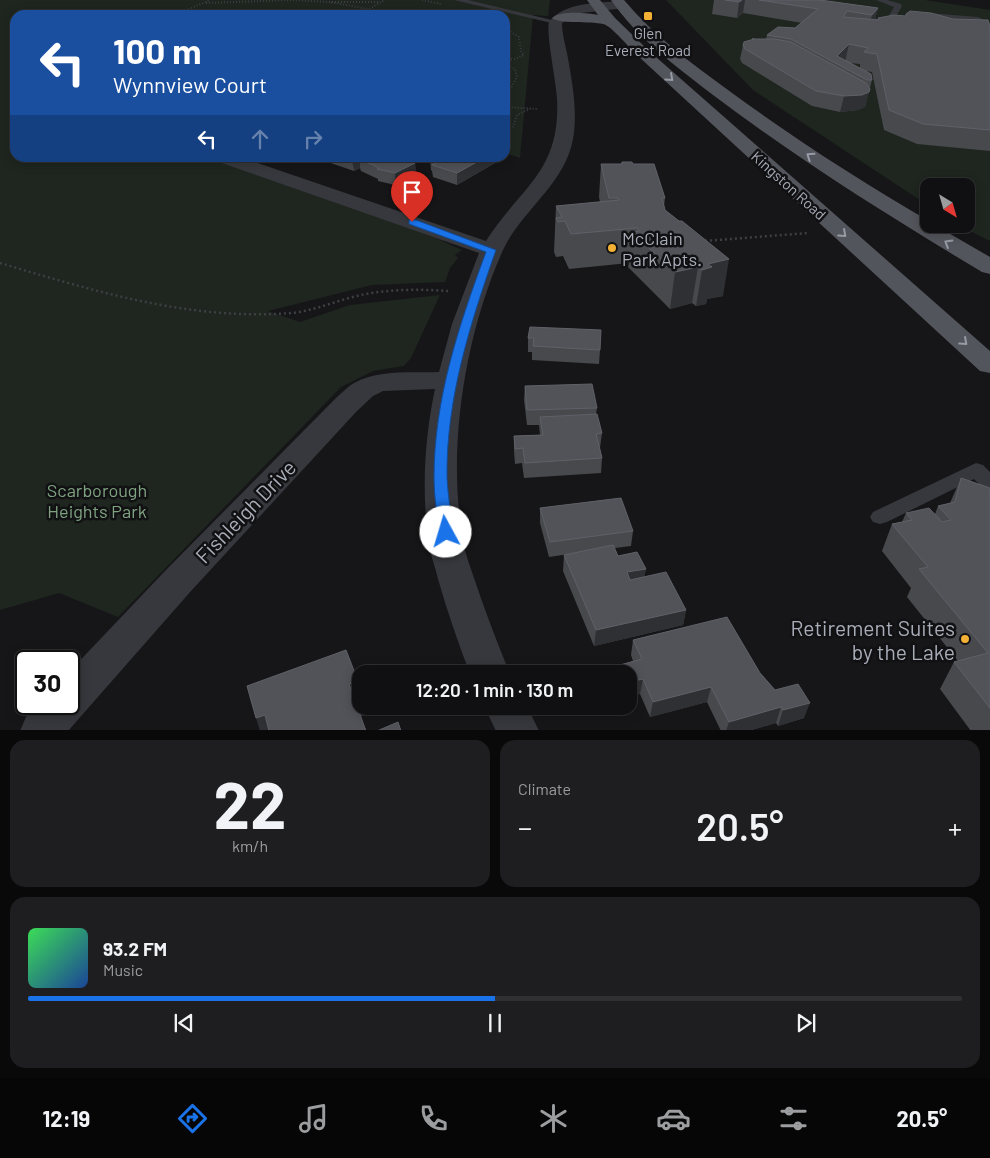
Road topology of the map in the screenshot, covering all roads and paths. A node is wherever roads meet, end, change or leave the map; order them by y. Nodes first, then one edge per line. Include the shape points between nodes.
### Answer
1 (210, 0) edge
2 (271, 0) edge
3 (292, 0) edge
4 (385, 0) edge
5 (458, 0) edge
6 (880, 0) edge
7 (222, 1) edge
8 (267, 1) edge
9 (206, 2) junction
10 (329, 2) junction
11 (378, 2) junction
12 (608, 7) edge
13 (369, 9) joint
14 (187, 10) edge
15 (508, 10) edge
16 (510, 10) edge
17 (896, 12) junction
18 (558, 20) junction
19 (982, 21) edge
20 (908, 24) edge
21 (510, 31) edge
22 (510, 60) edge
23 (510, 66) edge
24 (510, 90) edge
25 (510, 107) edge
26 (530, 109) junction
27 (538, 109) dead end
28 (510, 129) edge
29 (238, 162) edge
30 (807, 233) dead end
31 (700, 242) edge
32 (492, 250) junction
33 (0, 263) edge
34 (990, 267) edge
35 (476, 292) junction
36 (990, 365) edge
37 (450, 380) junction
38 (990, 483) edge
39 (908, 502) junction
40 (931, 511) edge
41 (880, 517) dead end
42 (486, 665) edge
43 (80, 688) edge
44 (55, 715) edge
45 (510, 715) edge
46 (41, 730) edge
47 (518, 730) edge

1 - 9 path
2 - 8 path
3 - 8 path
3 - 10 path
4 - 11 path
5 - 15 lane
6 - 17 lane via 898,6
7 - 8 path
7 - 9 path
9 - 14 path
10 - 11 path
10 - 13 path
11 - 13 path
12 - 18 main road via 587,17
34 -> 12 main road, Kingston Road via 894,210 746,112
12 -> 36 main road, Kingston Road via 643,53
16 - 18 lane
17 - 19 lane
17 - 20 lane via 889,22
18 - 32 street via 555,26 566,112 564,139 539,187
21 - 22 path via 519,37 524,55
23 - 24 path via 515,69 517,77
25 - 26 path
26 - 27 path
26 - 28 path via 517,115
29 - 32 street
30 - 31 path
32 - 35 street
33 - 35 path via 109,294 170,307 232,315 293,313 362,294 412,289
35 - 37 street
37 - 42 street via 440,479 447,550 466,614
37 - 43 street, Fishleigh Drive via 378,383 363,390
38 - 39 lane via 976,470
39 - 40 lane
39 - 41 lane
44 - 46 street
45 - 47 street

